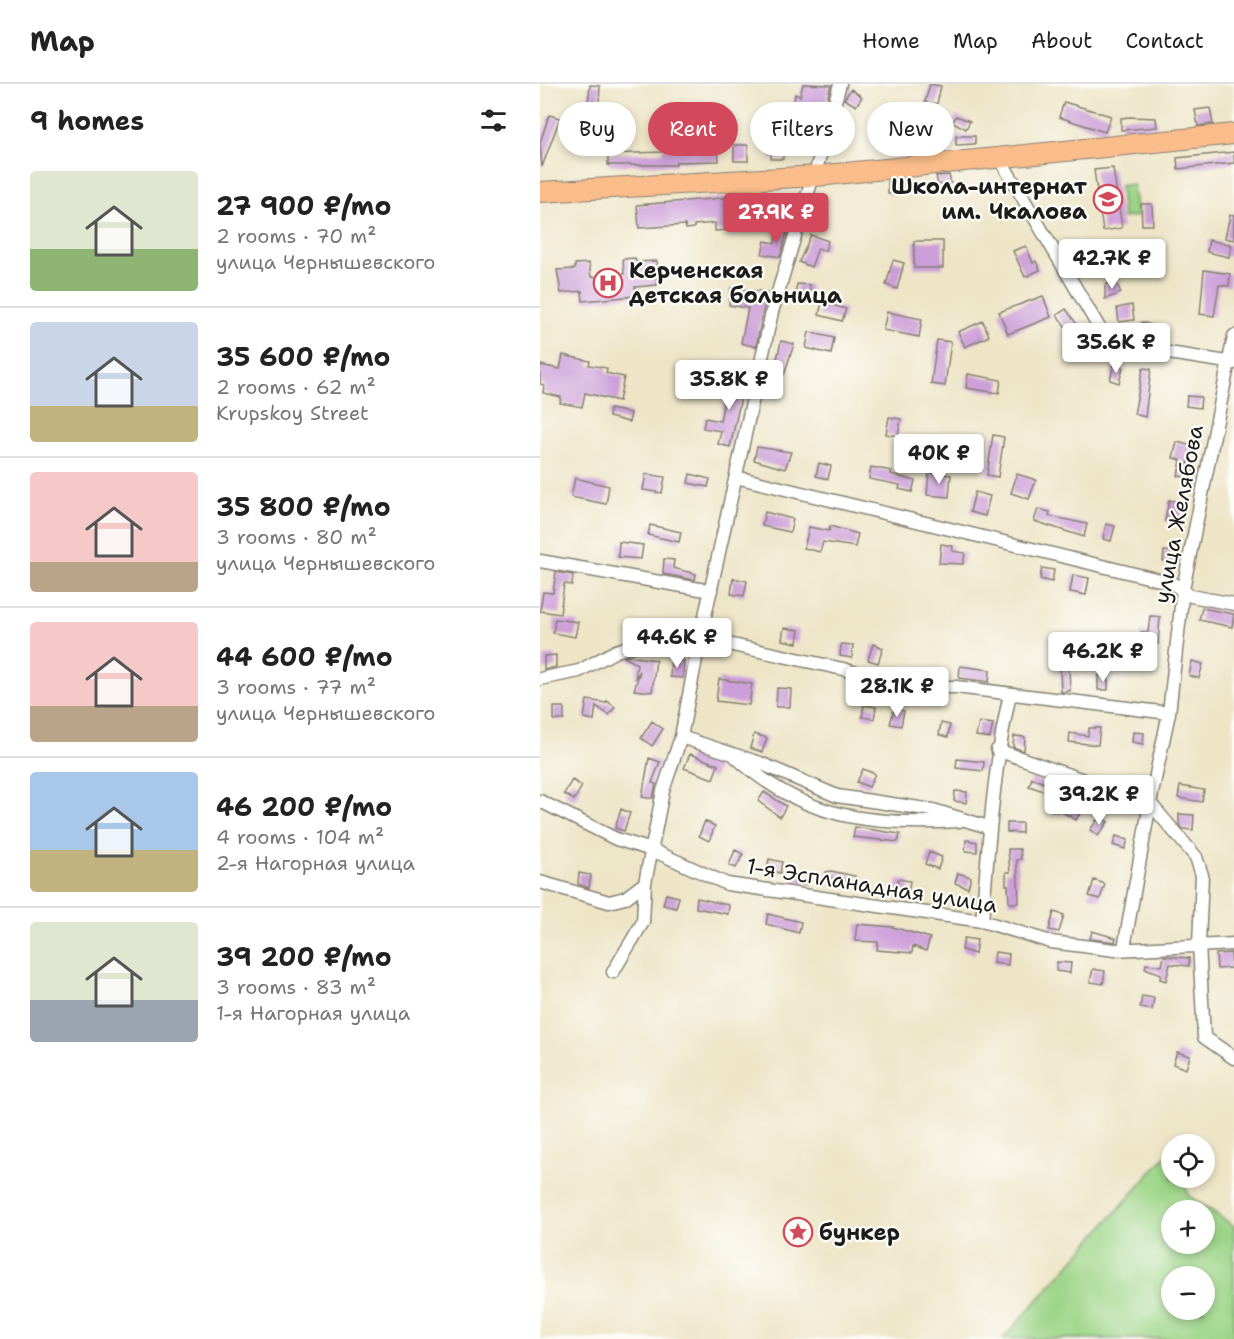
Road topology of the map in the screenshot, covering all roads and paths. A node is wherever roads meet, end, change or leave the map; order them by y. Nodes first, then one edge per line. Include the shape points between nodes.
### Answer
1 (840, 84) edge
2 (1234, 128) edge
3 (1234, 134) edge
4 (998, 156) junction
5 (814, 173) junction
6 (540, 186) edge
7 (560, 187) junction
8 (540, 192) edge
9 (1234, 336) edge
10 (1231, 363) edge
11 (736, 477) junction
12 (540, 561) edge
13 (1183, 589) junction
14 (711, 591) junction
15 (1234, 604) edge
16 (699, 641) junction
17 (540, 679) edge
18 (1010, 694) junction
19 (1169, 714) junction
20 (681, 737) junction
21 (997, 750) junction
22 (733, 754) junction
23 (540, 801) edge
24 (1150, 802) junction
25 (968, 821) junction
26 (988, 827) junction
27 (652, 850) junction
28 (540, 882) edge
29 (645, 883) junction
30 (982, 921) junction
31 (1199, 944) junction
32 (1234, 944) edge
33 (1124, 948) junction
34 (613, 972) dead end
35 (1234, 1058) edge

1 - 5 street
2 - 4 main road
3 - 4 main road
4 - 5 main road
4 - 10 street via 1104,336 1124,346
5 - 7 main road
5 - 11 street via 772,312
6 - 7 main road
7 - 8 main road
9 - 10 street, улица Желябова
10 - 13 street, улица Желябова
11 - 13 street via 974,533 1173,583
11 - 14 street
12 - 14 street
13 - 15 street via 1191,596
13 - 19 street, улица Желябова
14 - 16 street
16 - 17 street via 648,641 616,651 579,671
16 - 18 street via 843,669 901,687 956,687
16 - 20 street
18 - 19 street
18 - 21 street
19 - 24 street, улица Желябова
20 - 22 street
20 - 27 street via 663,791
21 - 24 street
21 - 26 street
22 - 25 street via 837,796 933,810
22 - 25 street via 762,781 832,814 860,820
23 - 27 street, 1-я Эспланадная улица via 616,839
24 - 31 street via 1196,857 1202,875
24 - 33 street, улица Желябова
25 - 26 street
26 - 30 street
27 - 29 street
27 - 30 street, 1-я Эспланадная улица via 727,884
28 - 29 street via 609,902 625,898
29 - 34 street via 643,922
30 - 33 street, 1-я Эспланадная улица via 1051,942
31 - 32 street, 1-я Эспланадная улица
31 - 33 street, 1-я Эспланадная улица
31 - 35 street via 1204,1037

